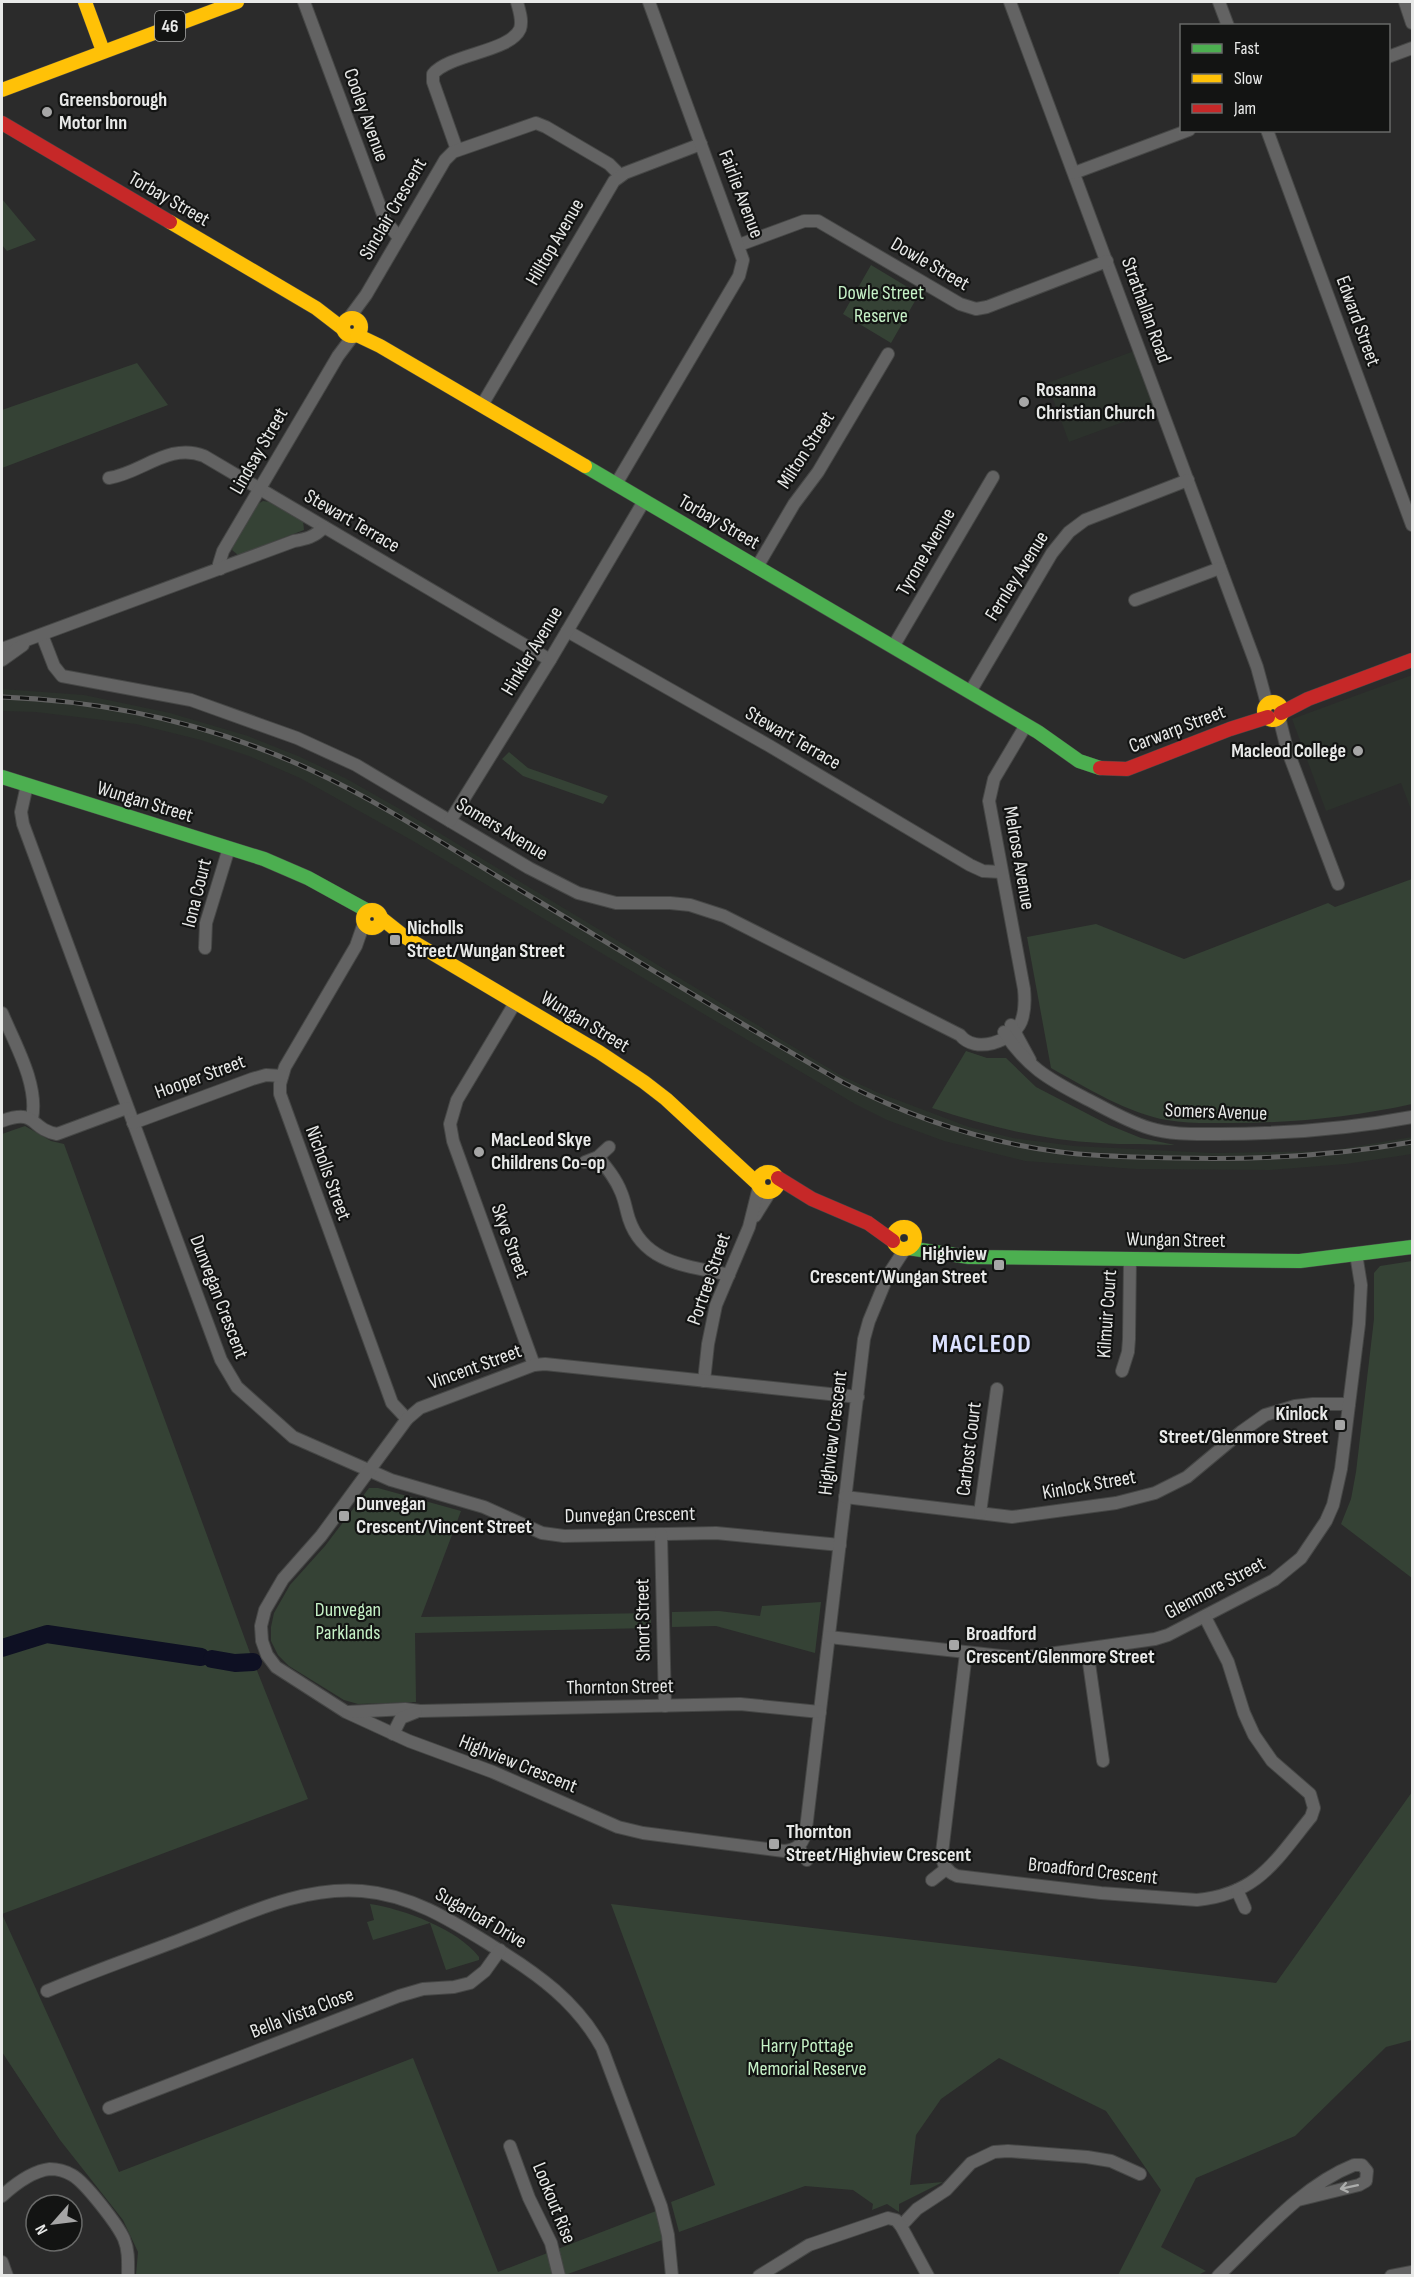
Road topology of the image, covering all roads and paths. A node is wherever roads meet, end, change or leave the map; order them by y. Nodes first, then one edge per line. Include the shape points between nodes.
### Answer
1 (85, 2) edge
2 (237, 2) edge
3 (304, 2) edge
4 (517, 2) edge
5 (648, 2) edge
6 (1010, 2) edge
7 (1220, 2) edge
8 (1405, 2) edge
9 (1413, 23) edge
10 (1227, 24) edge
11 (1413, 48) edge
12 (103, 51) junction
13 (1390, 57) edge
14 (2, 90) edge
15 (2, 123) edge
16 (1184, 132) edge
17 (1268, 132) edge
18 (701, 144) junction
19 (457, 150) junction
20 (1074, 173) junction
21 (620, 175) junction
22 (399, 238) junction
23 (739, 245) junction
24 (1107, 261) junction
25 (352, 327) junction
26 (888, 354) dead end
27 (482, 405) junction
28 (993, 477) dead end
29 (109, 478) dead end
30 (1188, 480) junction
31 (616, 484) junction
32 (259, 490) junction
33 (644, 501) junction
34 (319, 524) junction
35 (1413, 525) edge
36 (757, 567) junction
37 (220, 568) junction
38 (1220, 568) junction
39 (1135, 600) dead end
40 (567, 631) junction
41 (42, 636) junction
42 (29, 640) junction
43 (893, 647) junction
44 (2, 649) edge
45 (2, 660) edge
46 (550, 660) junction
47 (1413, 660) edge
48 (970, 692) junction
49 (1273, 711) junction
50 (1032, 729) junction
51 (1101, 766) joint
52 (2, 777) edge
53 (27, 785) junction
54 (450, 821) junction
55 (229, 848) junction
56 (1001, 872) junction
57 (1338, 884) dead end
58 (371, 921) junction
59 (206, 948) dead end
60 (515, 1003) junction
61 (2, 1013) edge
62 (1009, 1030) junction
63 (282, 1076) junction
64 (128, 1108) junction
65 (1413, 1117) edge
66 (32, 1119) junction
67 (2, 1121) edge
68 (133, 1123) junction
69 (609, 1147) dead end
70 (598, 1157) junction
71 (585, 1162) dead end
72 (767, 1184) junction
73 (902, 1241) junction
74 (1409, 1246) edge
75 (1356, 1254) junction
76 (1130, 1259) junction
77 (729, 1275) junction
78 (534, 1365) junction
79 (1122, 1371) dead end
80 (704, 1381) junction
81 (997, 1389) dead end
82 (858, 1397) junction
83 (1349, 1404) junction
84 (407, 1419) junction
85 (368, 1472) junction
86 (845, 1497) junction
87 (980, 1513) junction
88 (661, 1534) junction
89 (840, 1545) junction
90 (1205, 1617) junction
91 (261, 1634) joint
92 (829, 1637) junction
93 (1087, 1649) junction
94 (966, 1653) junction
95 (665, 1706) junction
96 (383, 1710) junction
97 (420, 1711) junction
98 (346, 1712) junction
99 (820, 1712) junction
100 (379, 1727) junction
101 (393, 1734) junction
102 (1103, 1761) dead end
103 (798, 1847) junction
104 (807, 1860) dead end
105 (946, 1869) junction
106 (932, 1880) dead end
107 (1237, 1890) junction
108 (1245, 1908) dead end
109 (500, 1950) junction
110 (47, 1991) dead end
111 (110, 2108) dead end
112 (510, 2146) dead end
113 (1140, 2174) dead end
114 (2, 2196) edge
115 (1298, 2200) junction
116 (901, 2226) junction
117 (1237, 2258) junction
118 (2, 2262) edge
119 (1413, 2272) edge
120 (7, 2276) edge
121 (128, 2276) edge
122 (559, 2276) edge
123 (672, 2276) edge
124 (759, 2276) edge
125 (928, 2276) edge
126 (1218, 2276) edge
127 (1232, 2276) edge
128 (1391, 2276) edge

1 - 12 main road
2 - 12 main road, 46
3 - 22 street, Cooley Avenue via 385,220
4 - 19 street via 520,26 512,38 445,65 433,74
5 - 18 street, Fairlie Avenue
6 - 20 street, Strathallan Road
7 - 10 street
8 - 9 street
11 - 13 street
12 - 14 main road, 46
15 - 25 main road, Torbay Street
16 - 20 street
17 - 35 street, Edward Street
18 - 21 street
18 - 23 street, Fairlie Avenue
19 - 21 street, Sinclair Crescent via 536,123 609,164
19 - 22 street, Sinclair Crescent via 445,160
20 - 24 street, Strathallan Road
21 - 27 street, Hilltop Avenue
22 - 25 street, Sinclair Crescent
23 - 24 street, Dowle Street via 804,221 818,221 960,304 976,309
23 - 31 street, Fairlie Avenue via 743,260 739,276
24 - 30 street, Strathallan Road
25 - 27 main road, Torbay Street
25 - 32 street, Lindsay Street
26 - 36 street, Milton Street
27 - 31 main road, Torbay Street
28 - 43 street, Tyrone Avenue
29 - 32 street, Stewart Terrace via 158,458 185,452 204,456
30 - 38 street, Strathallan Road
30 - 48 street, Fernley Avenue via 1095,516 1069,532 1052,553
31 - 33 main road, Torbay Street
32 - 34 street, Stewart Terrace
32 - 37 street, Lindsay Street via 223,551
33 - 36 main road, Torbay Street
33 - 40 street, Hinkler Avenue
34 - 37 street via 294,541
34 - 46 street, Stewart Terrace
36 - 43 main road, Torbay Street
37 - 41 street
38 - 39 street
38 - 49 street, Strathallan Road
40 - 46 street, Hinkler Avenue
40 - 56 street, Stewart Terrace via 970,865
41 - 42 street
41 - 54 street, Somers Avenue via 62,676 191,700 272,727 356,765
42 - 44 street
42 - 45 street
43 - 48 main road, Torbay Street
46 - 54 street, Hinkler Avenue
47 - 49 main road, Carwarp Street
48 - 50 main road, Torbay Street
49 - 51 main road, Carwarp Street via 1129,761
49 - 57 street, Strathallan Road
50 - 51 main road, Torbay Street
50 - 56 street, Melrose Avenue via 994,779 989,793
52 - 53 main road, Wungan Street
53 - 55 main road, Wungan Street
53 - 64 street, Dunvegan Crescent via 21,812 23,824
54 - 62 street, Somers Avenue via 578,893 616,903 690,905 724,916 960,1035 982,1037
55 - 58 main road, Wungan Street via 284,867 341,897
55 - 59 street, Iona Court via 206,923
56 - 62 street, Melrose Avenue via 1024,988 1024,1006
58 - 60 main road, Wungan Street
58 - 63 street, Nicholls Street
60 - 72 main road, Wungan Street via 644,1082 731,1161
60 - 78 street, Skye Street via 457,1100 450,1124
61 - 66 street via 29,1083
62 - 65 street, Somers Avenue via 1034,1066 1054,1082 1127,1120 1165,1131 1287,1133
63 - 68 street, Hooper Street via 252,1079
63 - 84 street, Nicholls Street via 280,1094 289,1123 392,1403
64 - 66 street via 57,1134
64 - 68 street, Dunvegan Crescent
66 - 67 street via 22,1115
68 - 85 street, Dunvegan Crescent via 231,1379 286,1432
69 - 70 street
70 - 71 street
70 - 77 street via 619,1185 632,1228 647,1248 672,1263
72 - 73 main road, Wungan Street via 812,1199
72 - 77 street, Portree Street
73 - 76 main road, Wungan Street via 949,1254
73 - 82 street, Highview Crescent via 866,1330
74 - 75 main road, Wungan Street
75 - 76 main road, Wungan Street via 1300,1261
75 - 83 street, Glenmore Street via 1361,1305
76 - 79 street, Kilmuir Court via 1129,1339
77 - 80 street, Portree Street via 712,1321
78 - 80 street, Vincent Street
78 - 84 street, Vincent Street via 420,1408
80 - 82 street, Vincent Street
81 - 87 street, Carbost Court
82 - 86 street, Highview Crescent
83 - 87 street, Kinlock Street via 1295,1406 1265,1415 1187,1477 1155,1493 1027,1516
83 - 90 street, Glenmore Street via 1337,1490 1326,1521 1309,1549 1274,1580
84 - 85 street, Vincent Street
85 - 88 street, Dunvegan Crescent via 484,1507 542,1533
85 - 91 street, Vincent Street via 284,1579 265,1610
86 - 87 street, Kinlock Street
86 - 89 street, Highview Crescent
88 - 89 street, Dunvegan Crescent via 732,1533
88 - 95 street, Short Street
89 - 92 street, Highview Crescent
90 - 93 street, Glenmore Street via 1155,1639
90 - 107 street, Broadford Crescent via 1228,1662 1254,1735 1272,1761 1310,1794 1314,1803 1311,1817 1268,1870
91 - 98 street, Highview Crescent via 267,1655 276,1667
92 - 94 street, Glenmore Street
92 - 99 street, Highview Crescent
93 - 94 street, Glenmore Street via 1020,1658
93 - 102 street
94 - 105 street via 942,1853
95 - 97 street, Thornton Street
95 - 99 street, Thornton Street via 751,1704
96 - 97 street, Thornton Street
96 - 98 street, Thornton Street
96 - 100 street
97 - 101 street via 401,1718
98 - 100 street, Highview Crescent
99 - 103 street, Highview Crescent via 805,1835
100 - 101 street, Highview Crescent
101 - 103 street, Highview Crescent via 627,1830 784,1851
103 - 104 street
105 - 106 street
105 - 107 street, Broadford Crescent via 957,1876 1144,1897 1197,1900
107 - 108 street
109 - 110 street, Sugarloaf Drive via 411,1901 363,1891 331,1891 278,1902
109 - 111 street, Bella Vista Close via 485,1971 470,1983 399,1996
109 - 123 street, Sugarloaf Drive via 561,1994 581,2015 602,2048 661,2206
112 - 122 street, Lookout Rise via 551,2243
113 - 116 street via 1111,2161 1087,2157 994,2152 971,2163 946,2190 917,2209
114 - 121 street via 45,2170 56,2169 74,2176 120,2230 127,2250
115 -> 115 street via 1350,2166 1362,2165 1367,2171 1366,2181 1359,2186
115 - 117 street
116 - 124 street via 888,2218 821,2240
116 - 125 street
117 - 126 street
117 - 127 street
118 - 120 street
119 - 128 street

